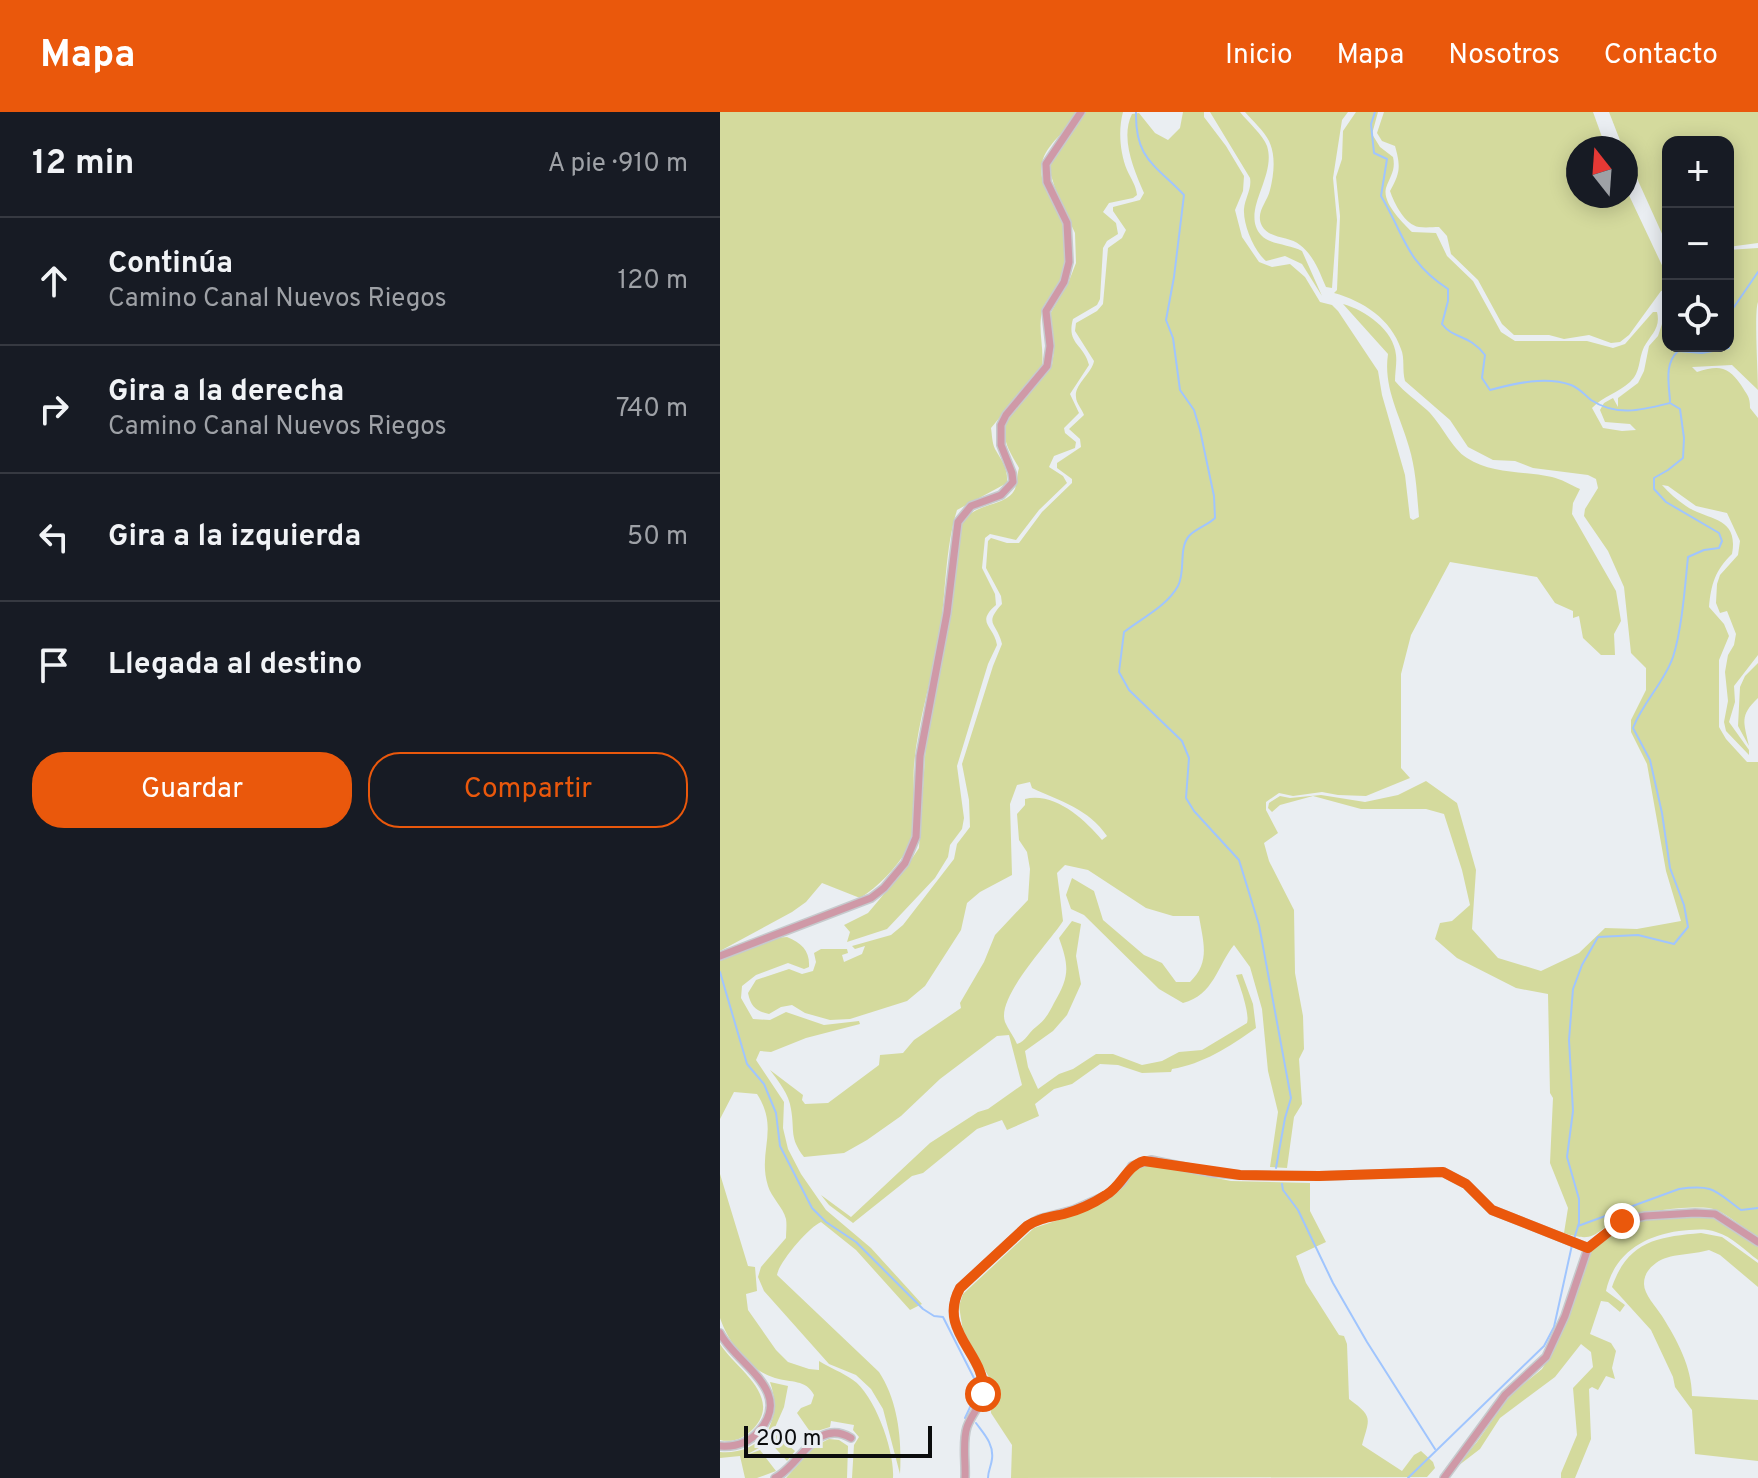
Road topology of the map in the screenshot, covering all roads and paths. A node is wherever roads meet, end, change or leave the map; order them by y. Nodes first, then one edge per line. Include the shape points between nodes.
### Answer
1 (1081, 112) edge
2 (720, 956) edge
3 (1758, 1242) edge
4 (1588, 1248) junction
5 (720, 1333) edge
6 (851, 1438) dead end
7 (720, 1446) edge
8 (775, 1478) edge
9 (965, 1478) edge
10 (1444, 1478) edge

1 - 2 street via 1046,164 1047,182 1067,223 1069,262 1046,311 1047,366 1001,425 1001,445 1013,482 1001,495 971,506 958,522 920,756 912,850 871,898
3 - 4 street via 1715,1214 1695,1213 1622,1221
4 - 9 street via 1492,1210 1466,1184 1443,1172 1240,1175 1151,1160 1137,1163 1107,1195 1027,1226 960,1288 954,1320 984,1386 967,1428
4 - 10 street via 1546,1357 1505,1395
5 - 7 street via 760,1378 770,1400 757,1434 735,1446
6 - 8 street via 835,1433 811,1441

